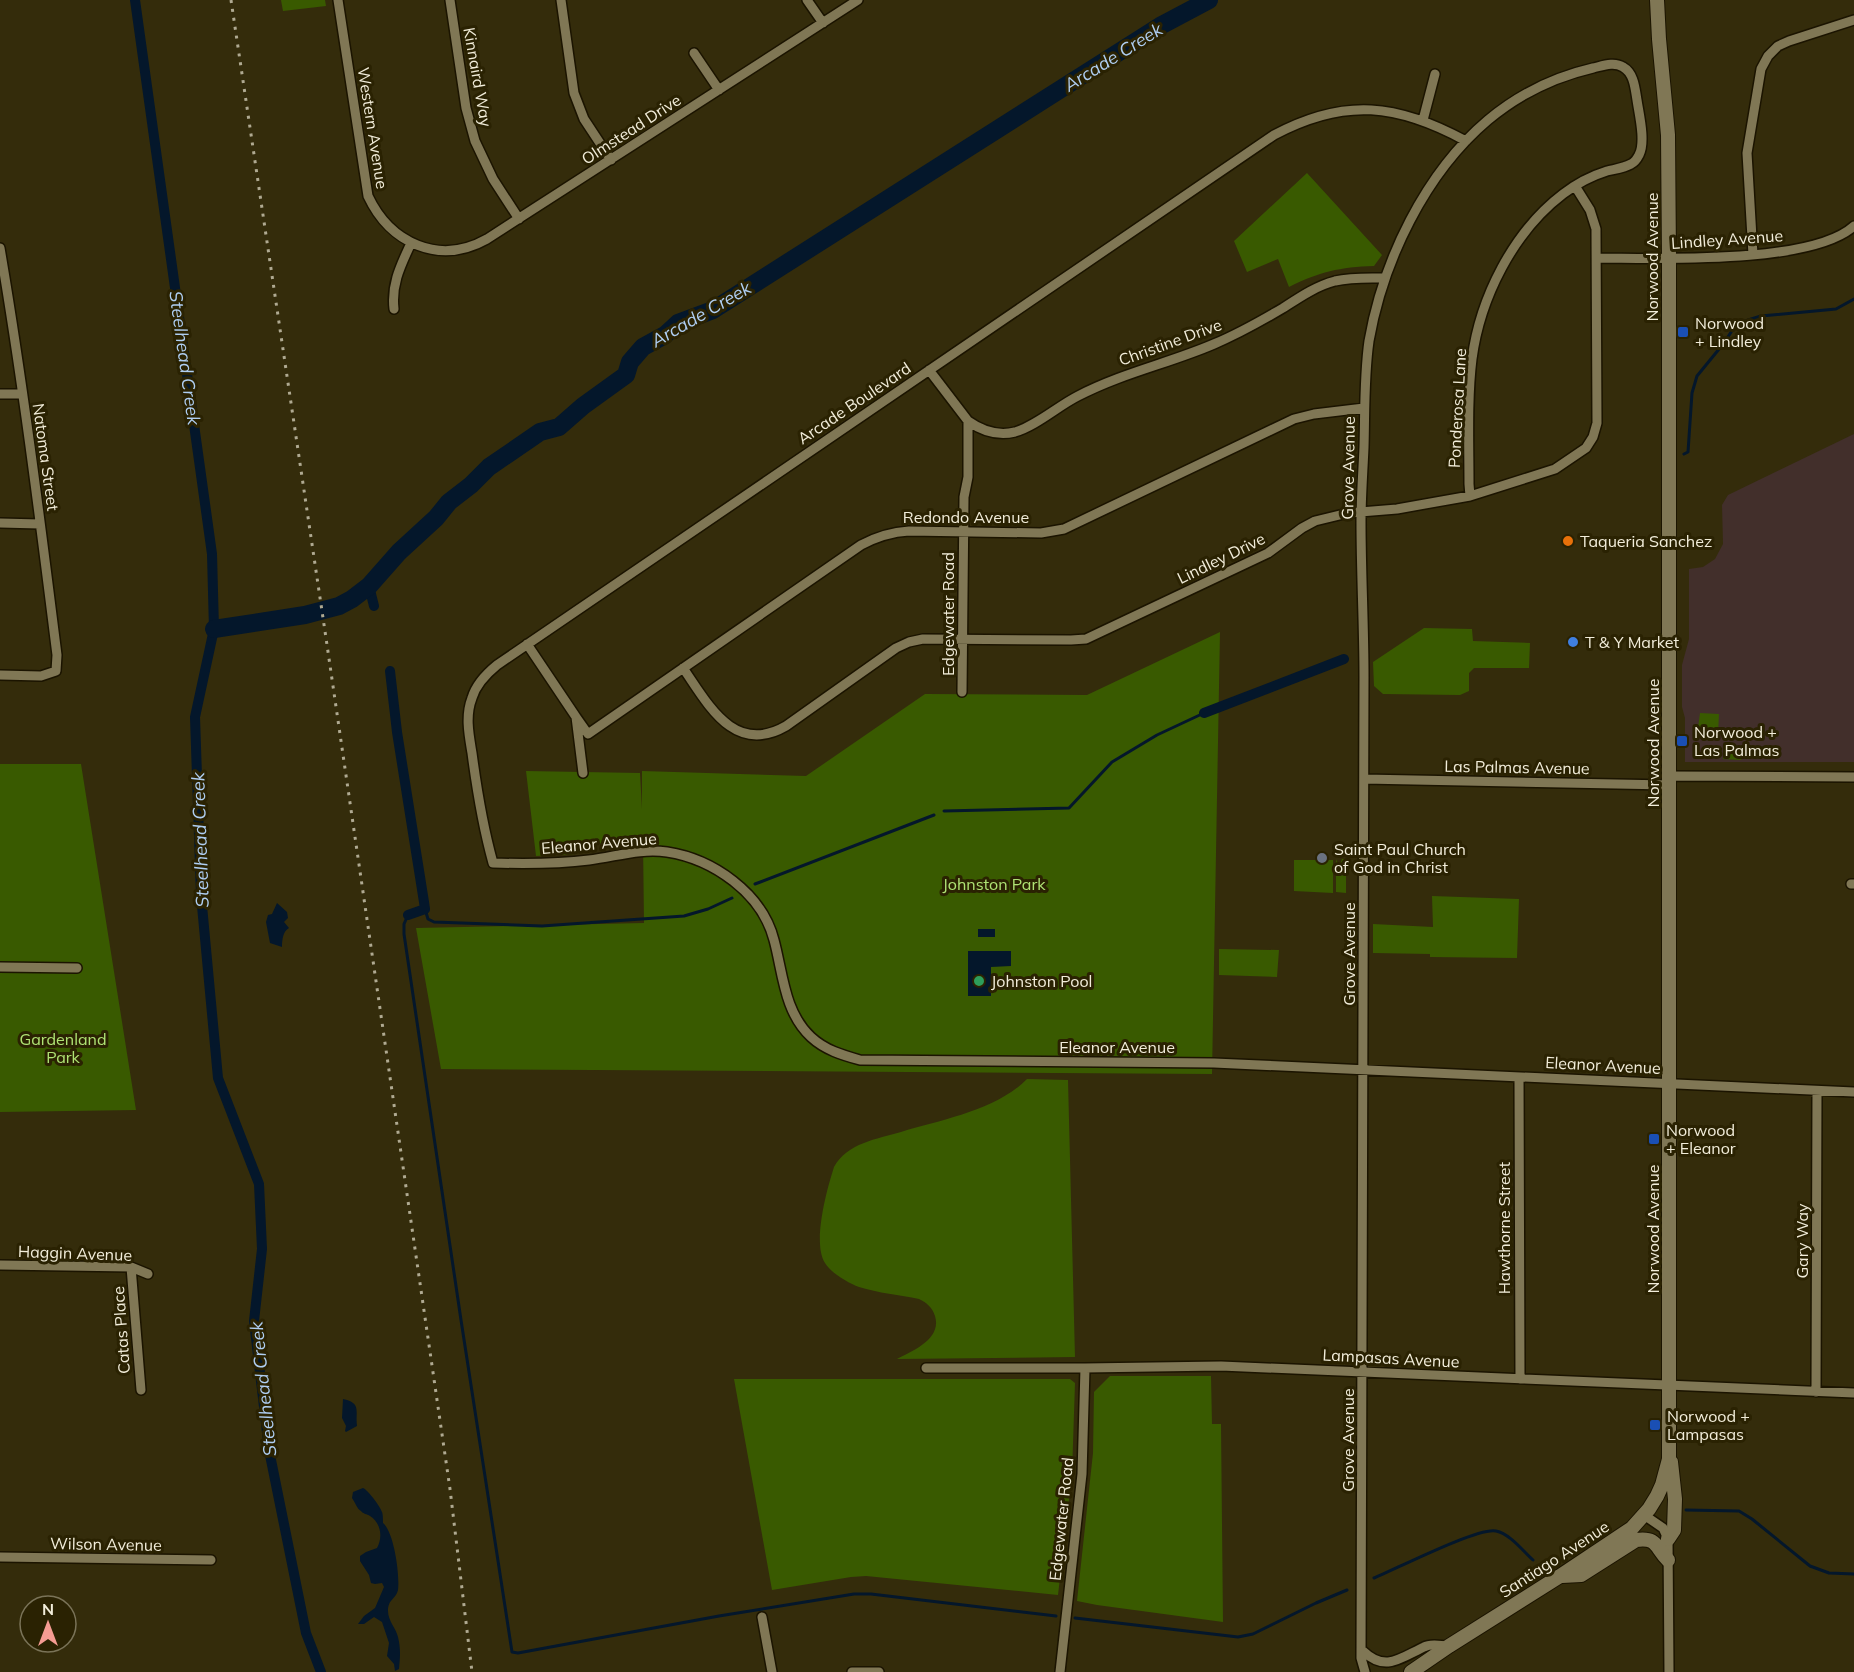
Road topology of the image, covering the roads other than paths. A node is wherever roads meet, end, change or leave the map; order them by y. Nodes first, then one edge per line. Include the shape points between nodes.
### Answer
1 (338, 0) edge
2 (450, 0) edge
3 (561, 0) edge
4 (807, 0) edge
5 (858, 0) edge
6 (1657, 0) edge
7 (1854, 20) edge
8 (823, 23) junction
9 (694, 53) dead end
10 (1435, 74) dead end
11 (719, 90) junction
12 (1423, 120) junction
13 (1466, 141) junction
14 (611, 160) junction
15 (1575, 186) junction
16 (519, 219) junction
17 (1854, 226) edge
18 (411, 243) junction
19 (0, 248) edge
20 (1753, 255) junction
21 (1597, 258) junction
22 (1669, 258) junction
23 (1385, 278) junction
24 (394, 309) dead end
25 (929, 370) junction
26 (0, 394) edge
27 (22, 394) junction
28 (1364, 408) junction
29 (968, 421) junction
30 (1470, 496) junction
31 (1362, 512) junction
32 (0, 523) edge
33 (40, 524) junction
34 (963, 531) junction
35 (962, 639) junction
36 (527, 644) junction
37 (683, 668) junction
38 (0, 675) edge
39 (962, 692) dead end
40 (576, 717) junction
41 (584, 773) dead end
42 (1854, 777) edge
43 (1364, 779) junction
44 (1669, 780) junction
45 (493, 863) joint
46 (0, 967) edge
47 (77, 968) dead end
48 (1364, 1070) junction
49 (1519, 1077) junction
50 (1669, 1083) junction
51 (1817, 1091) junction
52 (1854, 1092) edge
53 (0, 1265) edge
54 (131, 1267) junction
55 (148, 1274) dead end
56 (926, 1368) dead end
57 (1085, 1368) junction
58 (1363, 1372) junction
59 (1520, 1379) junction
60 (1669, 1385) junction
61 (141, 1390) dead end
62 (1816, 1392) junction
63 (1854, 1393) edge
64 (1670, 1449) junction
65 (1662, 1485) joint
66 (1644, 1515) junction
67 (1668, 1539) junction
68 (0, 1557) edge
69 (211, 1560) dead end
70 (1668, 1560) junction
71 (1560, 1576) junction
72 (762, 1617) dead end
73 (1449, 1646) junction
74 (1361, 1648) junction
75 (772, 1672) edge
76 (852, 1672) edge
77 (879, 1672) edge
78 (1060, 1672) edge
79 (1359, 1672) edge
80 (1365, 1672) edge
81 (1411, 1672) edge
82 (1669, 1672) edge

1 - 18 street, Western Avenue via 368,196 382,220
2 - 16 street, Kinnaird Way via 466,108 475,141
3 - 14 street via 574,93 584,119
4 - 8 street
5 - 8 street, Olmstead Drive
6 - 22 main road, Norwood Avenue via 1668,135
7 - 20 street via 1789,41 1772,51 1761,69 1747,153
8 - 11 street, Olmstead Drive
9 - 11 street
10 - 12 street
11 - 14 street, Olmstead Drive
12 - 13 street, Arcade Boulevard
12 - 25 street, Arcade Boulevard via 1361,110 1324,114 1290,126
13 - 15 street, Ponderosa Lane via 1497,113 1542,85 1616,64 1627,70 1633,81 1641,122 1640,154 1631,164
13 - 23 street, Grove Avenue via 1415,212
14 - 16 street, Olmstead Drive
15 - 21 street, Lindley Drive via 1593,216
15 - 30 street, Ponderosa Lane via 1551,205 1515,248 1482,314 1470,387
16 - 18 street, Olmstead Drive via 468,248 439,250
17 - 20 street, Lindley Avenue via 1827,242
18 - 24 street via 396,278
19 - 27 street, Natoma Street
20 - 22 street, Lindley Avenue
21 - 22 street, Lindley Avenue
21 - 30 street, Lindley Drive via 1597,423 1593,436 1581,453 1555,469
22 - 44 main road, Norwood Avenue
23 - 28 street, Grove Avenue via 1369,342
23 - 29 street, Christine Drive via 1343,279 1318,287 1215,344 1100,385 1016,432 987,431
25 - 29 street
25 - 36 street, Arcade Boulevard
26 - 27 street
27 - 33 street, Natoma Street
28 - 31 street, Grove Avenue
28 - 34 street, Redondo Avenue via 1294,419 1064,529
29 - 34 street, Edgewater Road
30 - 31 street, Lindley Drive
31 - 35 street, Lindley Drive via 1315,521 1268,553 1093,636 1071,640
31 - 43 street, Grove Avenue
32 - 33 street
33 - 38 street, Natoma Street via 56,671 41,676
34 - 35 street, Edgewater Road
34 - 37 street, Redondo Avenue via 902,531 861,544
35 - 37 street, Lindley Drive via 923,639 903,644 786,726 765,734 744,733 724,723
35 - 39 street, Edgewater Road
36 - 40 street
36 - 45 street, Arcade Boulevard via 486,674 468,711 477,793
37 - 40 street, Redondo Avenue via 588,734
40 - 41 street
42 - 44 street, Las Palmas Avenue
43 - 44 street, Las Palmas Avenue
43 - 48 street, Grove Avenue
44 - 50 main road, Norwood Avenue
45 - 48 street, Eleanor Avenue via 548,864 666,852 694,858 720,871 743,889 761,912 774,937 794,1014 811,1037 833,1053 860,1060 1214,1063
46 - 47 street
48 - 49 street, Eleanor Avenue
48 - 58 street, Grove Avenue
49 - 50 street, Eleanor Avenue
49 - 59 street, Hawthorne Street
50 - 51 street, Eleanor Avenue
50 - 60 main road, Norwood Avenue
51 - 52 street, Eleanor Avenue
51 - 62 street, Gary Way
53 - 54 street, Haggin Avenue
54 - 55 street, Haggin Avenue
54 - 61 street, Catas Place
56 - 57 street, Lampasas Avenue
57 - 58 street, Lampasas Avenue via 1210,1365
57 - 78 street, Edgewater Road via 1082,1474
58 - 59 street, Lampasas Avenue
58 - 74 street, Grove Avenue
59 - 60 street, Lampasas Avenue
60 - 62 street, Lampasas Avenue
60 - 64 main road, Norwood Avenue
62 - 63 street, Lampasas Avenue
64 - 65 main road, Norwood Avenue
64 - 67 main road via 1675,1499 1674,1530
65 - 66 main road, Santiago Avenue
66 - 67 street via 1663,1528
66 - 71 main road, Santiago Avenue via 1632,1528
67 - 70 street
68 - 69 street, Wilson Avenue
70 - 71 main road via 1652,1540 1645,1538 1581,1575
70 - 82 street
71 - 73 main road, Santiago Avenue
72 - 75 street
73 - 74 street, Santiago Avenue via 1426,1645 1393,1670 1370,1664
73 - 81 main road, Santiago Avenue
74 - 79 street, Grove Avenue
74 - 80 street, Grove Avenue
76 - 77 street

